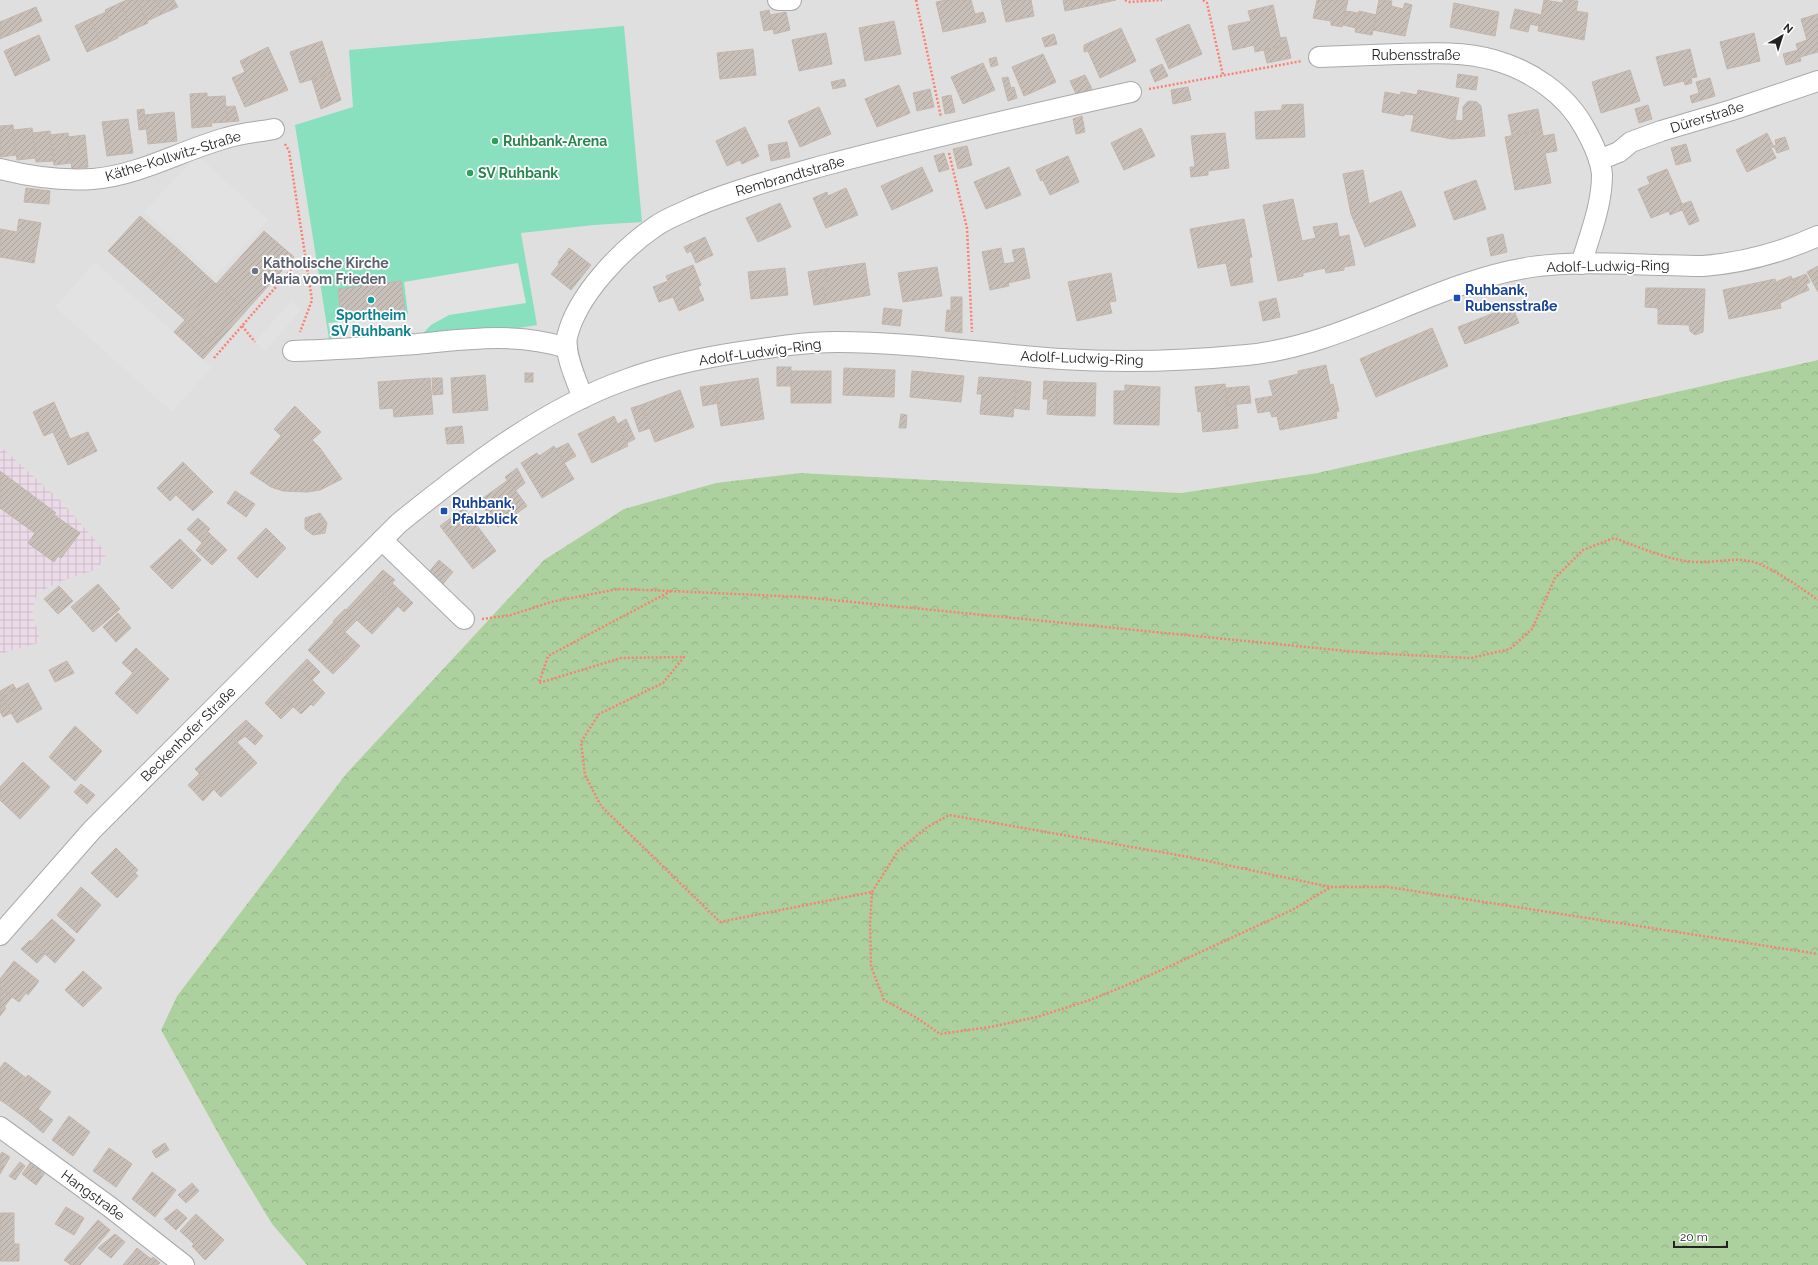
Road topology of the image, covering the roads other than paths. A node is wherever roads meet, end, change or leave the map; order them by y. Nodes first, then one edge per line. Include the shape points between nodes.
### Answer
1 (778, 0) edge
2 (791, 0) edge
3 (1319, 57) road end
4 (1818, 81) edge
5 (1131, 92) road end
6 (274, 129) road end
7 (1599, 160) junction
8 (0, 169) edge
9 (1818, 236) edge
10 (1581, 264) junction
11 (567, 348) junction
12 (293, 351) road end
13 (583, 398) junction
14 (382, 540) junction
15 (464, 619) road end
16 (0, 935) edge
17 (0, 1128) edge
18 (184, 1265) edge

1 - 2 street
3 - 7 street, Rubensstraße via 1439,53 1494,60 1516,68 1551,88 1565,100 1591,139
4 - 7 street, Dürerstraße via 1661,131 1631,142 1619,152
5 - 11 street, Rembrandtstraße via 944,135 821,167 713,199 657,225 613,262 597,281 572,323
6 - 8 street, Käthe-Kollwitz-Straße via 227,137 141,168 94,179 45,178
7 - 10 street, Rubensstraße via 1602,174 1601,191
9 - 10 street, Adolf-Ludwig-Ring via 1772,253 1702,266
10 - 13 street, Adolf-Ludwig-Ring via 1534,267 1499,274 1465,284 1336,335 1296,346 1250,354 1110,362 834,342 780,346 675,364 622,380
11 - 12 street via 529,338 480,338
11 - 13 street, Rembrandtstraße
13 - 14 street, Adolf-Ludwig-Ring via 514,438 479,462 432,497
14 - 15 street
14 - 16 street, Beckenhofer Straße via 92,830
17 - 18 street, Hangstraße via 110,1207

